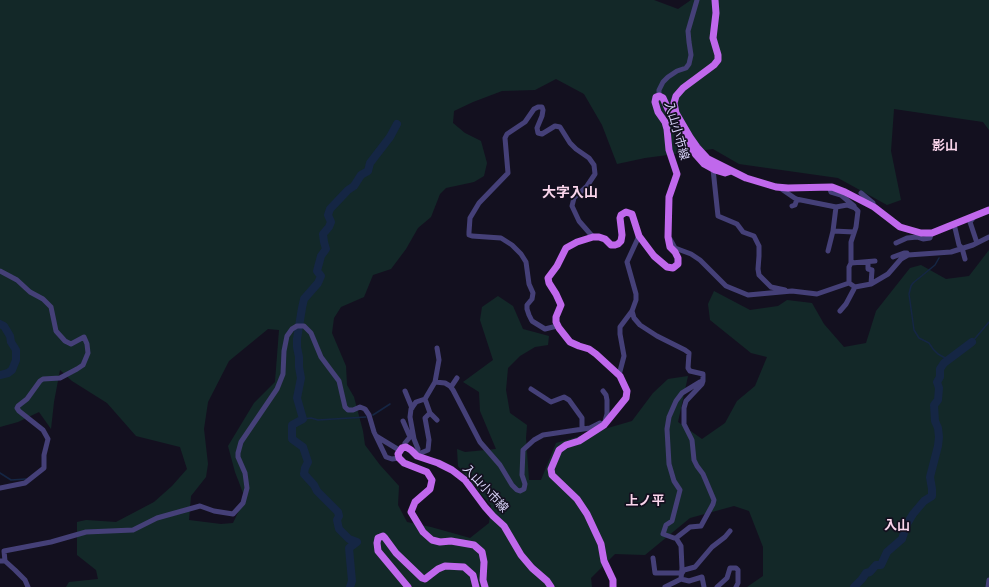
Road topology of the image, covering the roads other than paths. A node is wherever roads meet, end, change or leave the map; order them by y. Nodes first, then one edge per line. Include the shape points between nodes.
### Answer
1 (697, 0) edge
2 (715, 0) edge
3 (660, 96) junction
4 (713, 169) junction
5 (731, 171) junction
6 (779, 187) junction
7 (829, 187) junction
8 (861, 193) dead end
9 (797, 199) junction
10 (792, 206) dead end
11 (836, 207) junction
12 (874, 207) junction
13 (855, 208) junction
14 (989, 210) edge
15 (975, 216) junction
16 (962, 222) junction
17 (970, 222) junction
18 (945, 228) junction
19 (955, 228) junction
20 (833, 231) junction
21 (854, 232) junction
22 (931, 234) junction
23 (638, 236) junction
24 (593, 237) junction
25 (668, 237) junction
26 (989, 237) edge
27 (896, 243) dead end
28 (977, 243) junction
29 (962, 248) junction
30 (828, 251) dead end
31 (908, 255) junction
32 (893, 257) dead end
33 (965, 259) dead end
34 (875, 261) dead end
35 (868, 262) junction
36 (851, 263) junction
37 (0, 271) edge
38 (849, 283) junction
39 (871, 284) junction
40 (855, 287) junction
41 (792, 290) junction
42 (632, 311) junction
43 (840, 311) dead end
44 (557, 326) junction
45 (437, 348) dead end
46 (619, 375) junction
47 (457, 378) dead end
48 (703, 381) junction
49 (435, 382) junction
50 (451, 388) junction
51 (532, 389) dead end
52 (405, 391) dead end
53 (603, 391) dead end
54 (424, 398) junction
55 (412, 408) junction
56 (430, 413) junction
57 (403, 420) dead end
58 (437, 420) dead end
59 (604, 425) junction
60 (582, 429) junction
61 (375, 435) junction
62 (402, 449) junction
63 (416, 455) junction
64 (399, 458) junction
65 (0, 488) edge
66 (730, 531) dead end
67 (676, 538) junction
68 (653, 558) dead end
69 (2, 561) edge
70 (682, 572) junction
71 (681, 579) junction
72 (989, 580) edge
73 (28, 587) edge
74 (408, 587) edge
75 (476, 587) edge
76 (485, 587) edge
77 (551, 587) edge
78 (614, 587) edge
79 (665, 587) edge
80 (704, 587) edge
81 (717, 587) edge
82 (736, 587) edge
83 (988, 587) edge

1 - 3 street via 688,31 691,55 689,64 663,82 659,90
2 - 5 main road via 713,38 718,60 683,88 676,96 674,104 676,113 700,150 711,161
3 - 4 main road, 入山小市線 via 696,155
3 - 25 main road, 入山小市線 via 655,102 665,122 669,150 677,174 669,198
4 - 5 main road via 725,173
4 - 41 street via 718,216 754,236 759,246 759,275 764,281 771,287
5 - 6 main road
6 - 7 main road
6 - 9 street
7 - 12 main road
7 - 13 street via 831,192 841,196
8 - 12 street
9 - 10 street
9 - 11 street
11 - 13 street via 847,205
11 - 20 street
12 - 22 main road via 900,227
13 - 21 street via 858,215
14 - 15 main road
15 - 16 main road
15 - 17 street
16 - 17 street
16 - 18 main road
16 - 19 street
17 - 28 street
18 - 19 street
18 - 22 main road
19 - 29 street
20 - 21 street
20 - 30 street
21 - 36 street via 851,242
22 - 27 street via 930,238 907,238
23 - 24 main road, 入山小市線 via 634,217 626,212 620,218 622,235 618,244 611,245 605,239
23 - 25 main road, 入山小市線 via 654,256 667,267 673,268 678,264 678,258 670,246
23 - 42 street via 627,262 636,294
24 - 44 main road via 566,248 558,266 548,278 548,283 560,305 556,317
24 - 44 street via 579,221 572,206 574,198 595,174 594,165 573,146 560,127 555,126 542,134 538,133 543,110 542,107 538,107 524,122 507,134 505,138 508,173 485,196 472,214 468,232 470,236 475,237 501,238 521,254 526,262 529,284 533,292 527,306 532,321 545,328
25 - 41 street via 675,248 700,260 726,286 748,295
26 - 28 street
28 - 29 street
29 - 31 street via 951,252
29 - 33 street
31 - 32 street via 904,253
31 - 39 street via 888,274
34 - 35 street
35 - 36 street
35 - 39 street via 868,269 872,270
36 - 38 street
37 - 65 street via 17,280 51,307 56,331 65,341 71,344 84,337 88,353 83,365 77,369 60,378 40,381 27,399 18,406 19,411 43,430 48,439 44,468 25,483
38 - 40 street
38 - 41 street via 817,294
39 - 40 street
40 - 43 street
42 - 46 street via 620,330 624,356
42 - 48 street via 640,325 689,353 688,368 690,371 703,374
44 - 46 main road via 570,342 589,349
45 - 49 street via 439,360
46 - 59 main road via 628,394
47 - 50 street
48 - 67 street via 682,393 669,417 667,429 670,464 674,482 680,490 672,521 666,526 664,534
48 - 67 street via 686,401 684,424 692,440 694,460 714,500 701,526 690,527
49 - 50 street
49 - 54 street
50 - 60 street via 480,442 500,465 512,486 520,491 524,489 525,484 522,475 523,450 543,435
51 - 60 street via 552,402 564,397 582,418
52 - 55 street
53 - 59 street via 607,400
54 - 55 street via 416,402
54 - 56 street
55 - 63 street via 410,417 418,449
56 - 58 street
56 - 63 street via 425,418 428,450
57 - 62 street via 410,437
59 - 60 street via 600,423
59 - 78 main road via 559,450 551,469 552,475 577,499 587,514 601,544 604,561
61 - 62 street
61 - 64 street via 386,457
61 - 69 street via 365,409 360,407 348,410 345,407 339,381 321,357 311,333 304,326 297,326 287,336 284,374 279,385 241,442 238,457 246,473 247,488 243,503 233,514 200,506 157,518 133,530 86,532 4,551
62 - 63 main road, 入山小市線 via 411,450
62 - 64 main road via 398,454
63 - 77 main road, 入山小市線 via 452,470 465,480 485,507 504,526 521,555
64 - 76 main road via 404,463 428,472 431,476 430,489 415,502 411,512 423,532 432,540 451,540 474,546 482,552
66 - 70 street via 695,567
67 - 70 street via 681,546
68 - 70 street via 655,572
69 - 73 street via 25,580
70 - 71 street
71 - 79 street
71 - 80 street via 689,581 702,577
72 - 83 street
74 - 75 main road via 378,551 378,538 383,536 396,553 422,578 429,577 445,566 464,567 473,575
81 - 82 street via 727,578 730,568 738,570

